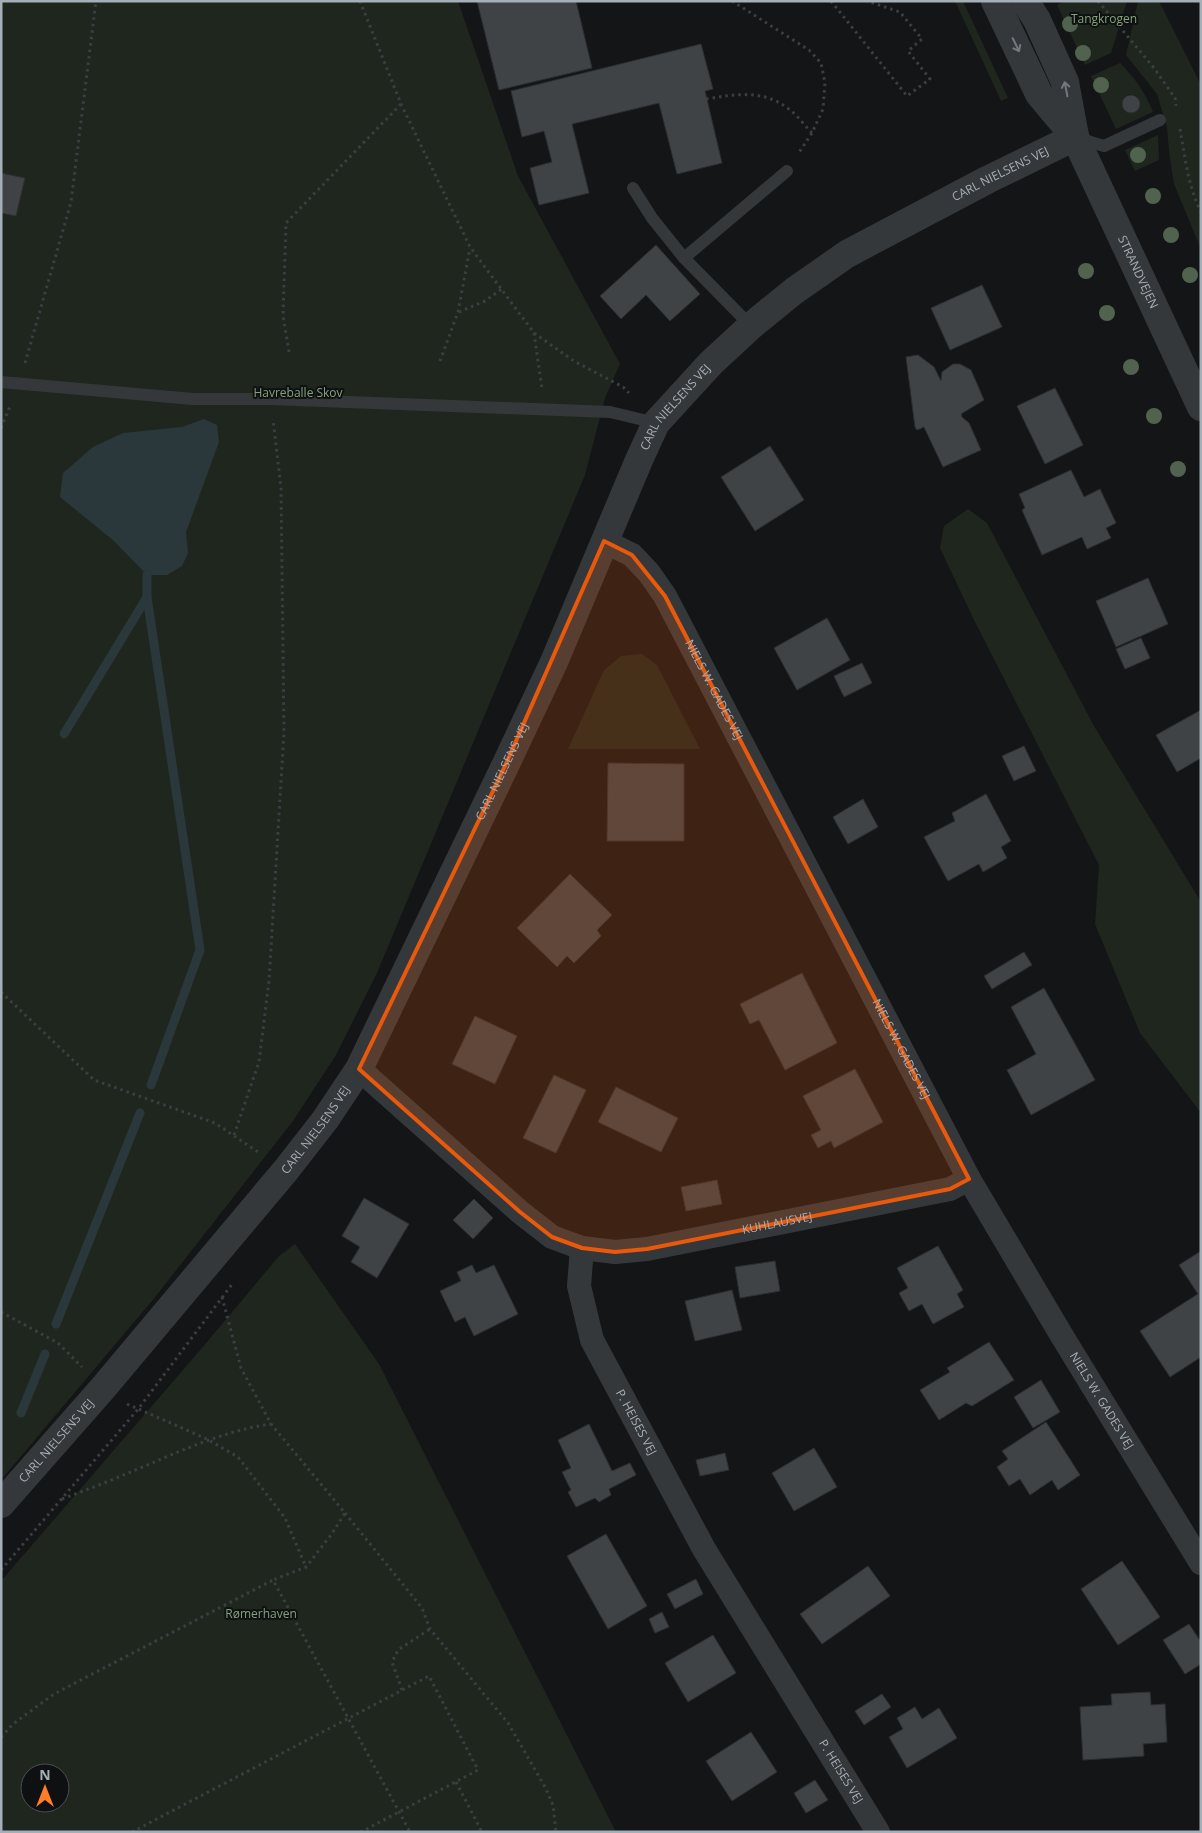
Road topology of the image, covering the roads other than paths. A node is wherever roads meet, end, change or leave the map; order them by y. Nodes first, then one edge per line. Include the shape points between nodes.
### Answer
1 (995, 1) edge
2 (1025, 1) edge
3 (1160, 120) dead end
4 (1075, 137) junction
5 (787, 171) road end
6 (633, 188) dead end
7 (684, 258) junction
8 (751, 326) junction
9 (1, 382) edge
10 (1201, 407) edge
11 (656, 423) junction
12 (604, 541) junction
13 (359, 1069) junction
14 (969, 1179) junction
15 (582, 1248) junction
16 (1, 1504) edge
17 (1201, 1563) edge
18 (878, 1832) edge

1 -> 4 street, STRANDVEJEN via 1039,94
4 -> 2 street, STRANDVEJEN via 1065,82
3 - 4 lane via 1104,146
4 - 8 street, CARL NIELSENS VEJ via 847,254
4 - 10 street, STRANDVEJEN
5 - 7 lane
6 - 7 lane
7 - 8 lane
8 - 11 street, CARL NIELSENS VEJ via 711,363
9 - 11 lane via 193,399 610,412
11 - 12 street, CARL NIELSENS VEJ
12 - 13 street, CARL NIELSENS VEJ via 554,662
12 - 14 street, NIELS W. GADES VEJ via 632,555 665,596
13 - 15 street via 520,1212 552,1236
13 - 16 street, CARL NIELSENS VEJ via 286,1170
14 - 15 street, KUHLAUSVEJ via 950,1189 647,1250 615,1252
14 - 17 street, NIELS W. GADES VEJ
15 - 18 street, P. HEISES VEJ via 579,1286 592,1340 704,1549

